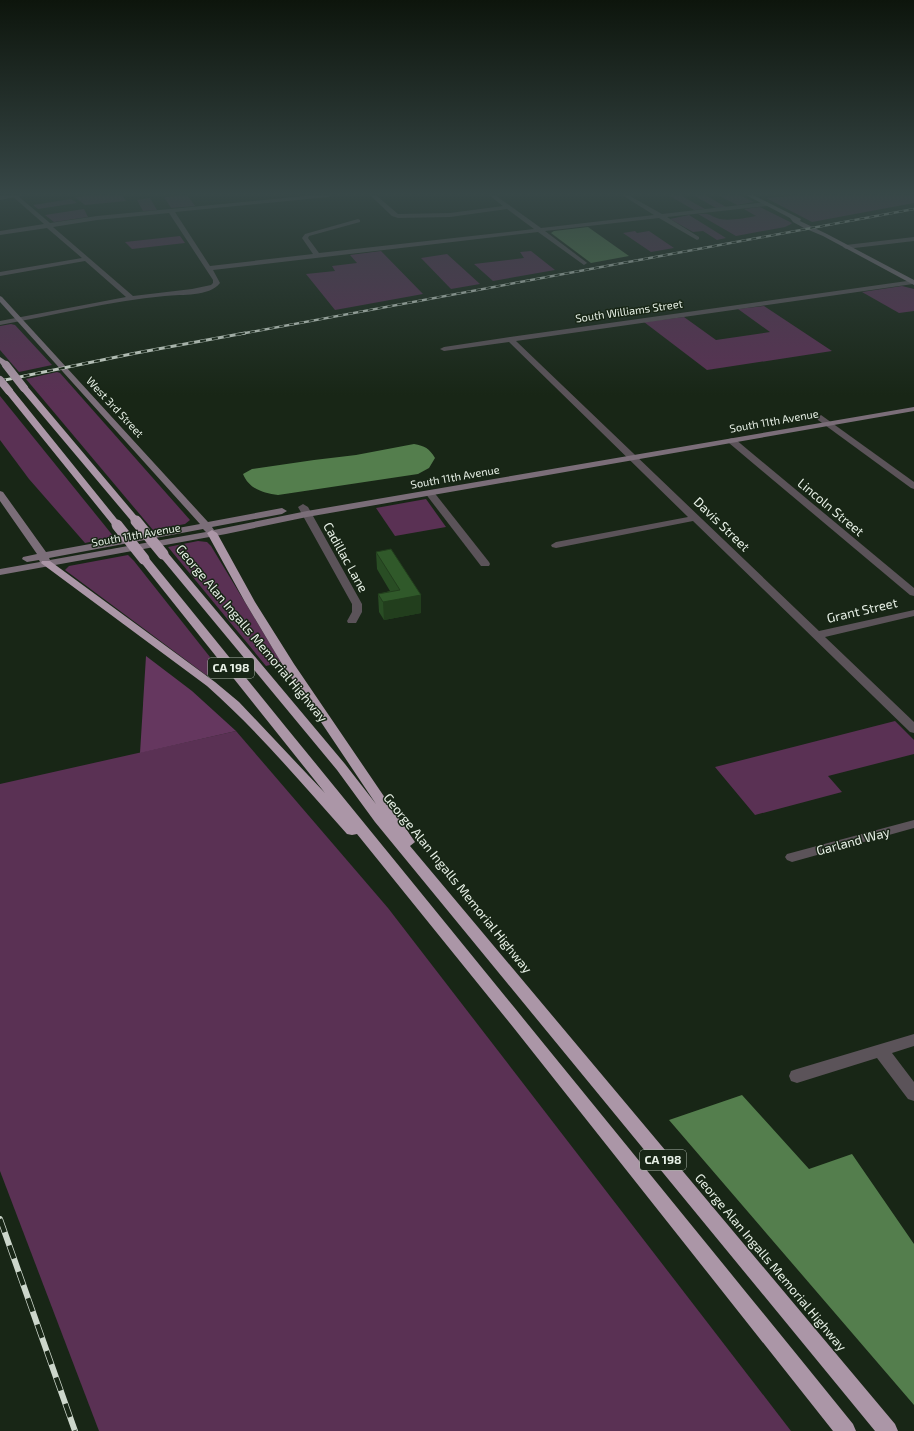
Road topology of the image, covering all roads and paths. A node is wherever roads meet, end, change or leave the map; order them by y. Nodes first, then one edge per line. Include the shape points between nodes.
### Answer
1 (71, 262) edge
2 (90, 262) edge
3 (205, 262) edge
4 (265, 262) edge
5 (581, 262) edge
6 (874, 262) edge
7 (584, 264) dead end
8 (209, 268) junction
9 (0, 274) edge
10 (913, 282) edge
11 (0, 298) edge
12 (132, 298) junction
13 (19, 319) junction
14 (0, 323) edge
15 (510, 339) junction
16 (444, 349) dead end
17 (0, 359) edge
18 (0, 380) edge
19 (914, 403) edge
20 (914, 409) edge
21 (824, 421) junction
22 (732, 441) junction
23 (629, 455) junction
24 (914, 486) edge
25 (430, 493) junction
26 (0, 494) edge
27 (305, 511) junction
28 (696, 518) junction
29 (208, 529) junction
30 (556, 545) dead end
31 (44, 559) junction
32 (0, 563) edge
33 (485, 564) dead end
34 (0, 572) edge
35 (914, 592) edge
36 (914, 613) edge
37 (352, 621) dead end
38 (817, 635) junction
39 (914, 729) edge
40 (914, 824) edge
41 (792, 857) dead end
42 (439, 890) junction
43 (419, 902) junction
44 (914, 1040) edge
45 (881, 1051) junction
46 (797, 1076) dead end
47 (914, 1094) edge
48 (846, 1431) edge
49 (888, 1431) edge

1 - 9 street
2 - 12 street
3 - 8 street
4 - 8 street
5 - 7 street
6 - 10 main road
8 - 12 street via 217,283 212,287
10 - 15 street, South Williams Street
11 - 13 main road, West 3rd Street
12 - 13 street
13 - 14 street
13 - 29 main road, West 3rd Street via 199,516
15 - 16 street, South Williams Street
15 - 23 street, Davis Street
17 - 42 highway, George Alan Ingalls Memorial Highway / CA 198, bridge via 341,767
18 - 43 highway, CA 198, bridge
19 - 21 main road, South 11th Avenue
20 - 21 main road, South 11th Avenue
21 - 22 main road, South 11th Avenue
21 - 23 main road, South 11th Avenue
21 - 24 street
22 - 23 main road, South 11th Avenue
22 - 35 street, Lincoln Street
23 - 25 main road, South 11th Avenue
23 - 27 main road, South 11th Avenue
23 - 28 street, Davis Street
25 - 27 main road, South 11th Avenue
25 - 33 street
26 - 31 main road
27 - 29 main road, South 11th Avenue
27 - 37 street, Cadillac Lane via 356,604 357,612
28 - 30 street
28 - 38 street, Davis Street
29 - 31 main road, South 11th Avenue
29 - 42 highway via 284,658
31 - 32 main road, South 11th Avenue
31 - 34 main road, South 11th Avenue
31 - 43 highway via 177,658 235,705
36 - 38 street, Grant Street
38 - 39 street, Davis Street
40 - 41 street, Garland Way
42 - 49 highway, George Alan Ingalls Memorial Highway / CA 198
43 - 48 highway, CA 198
44 - 45 street
45 - 46 street
45 - 47 street

